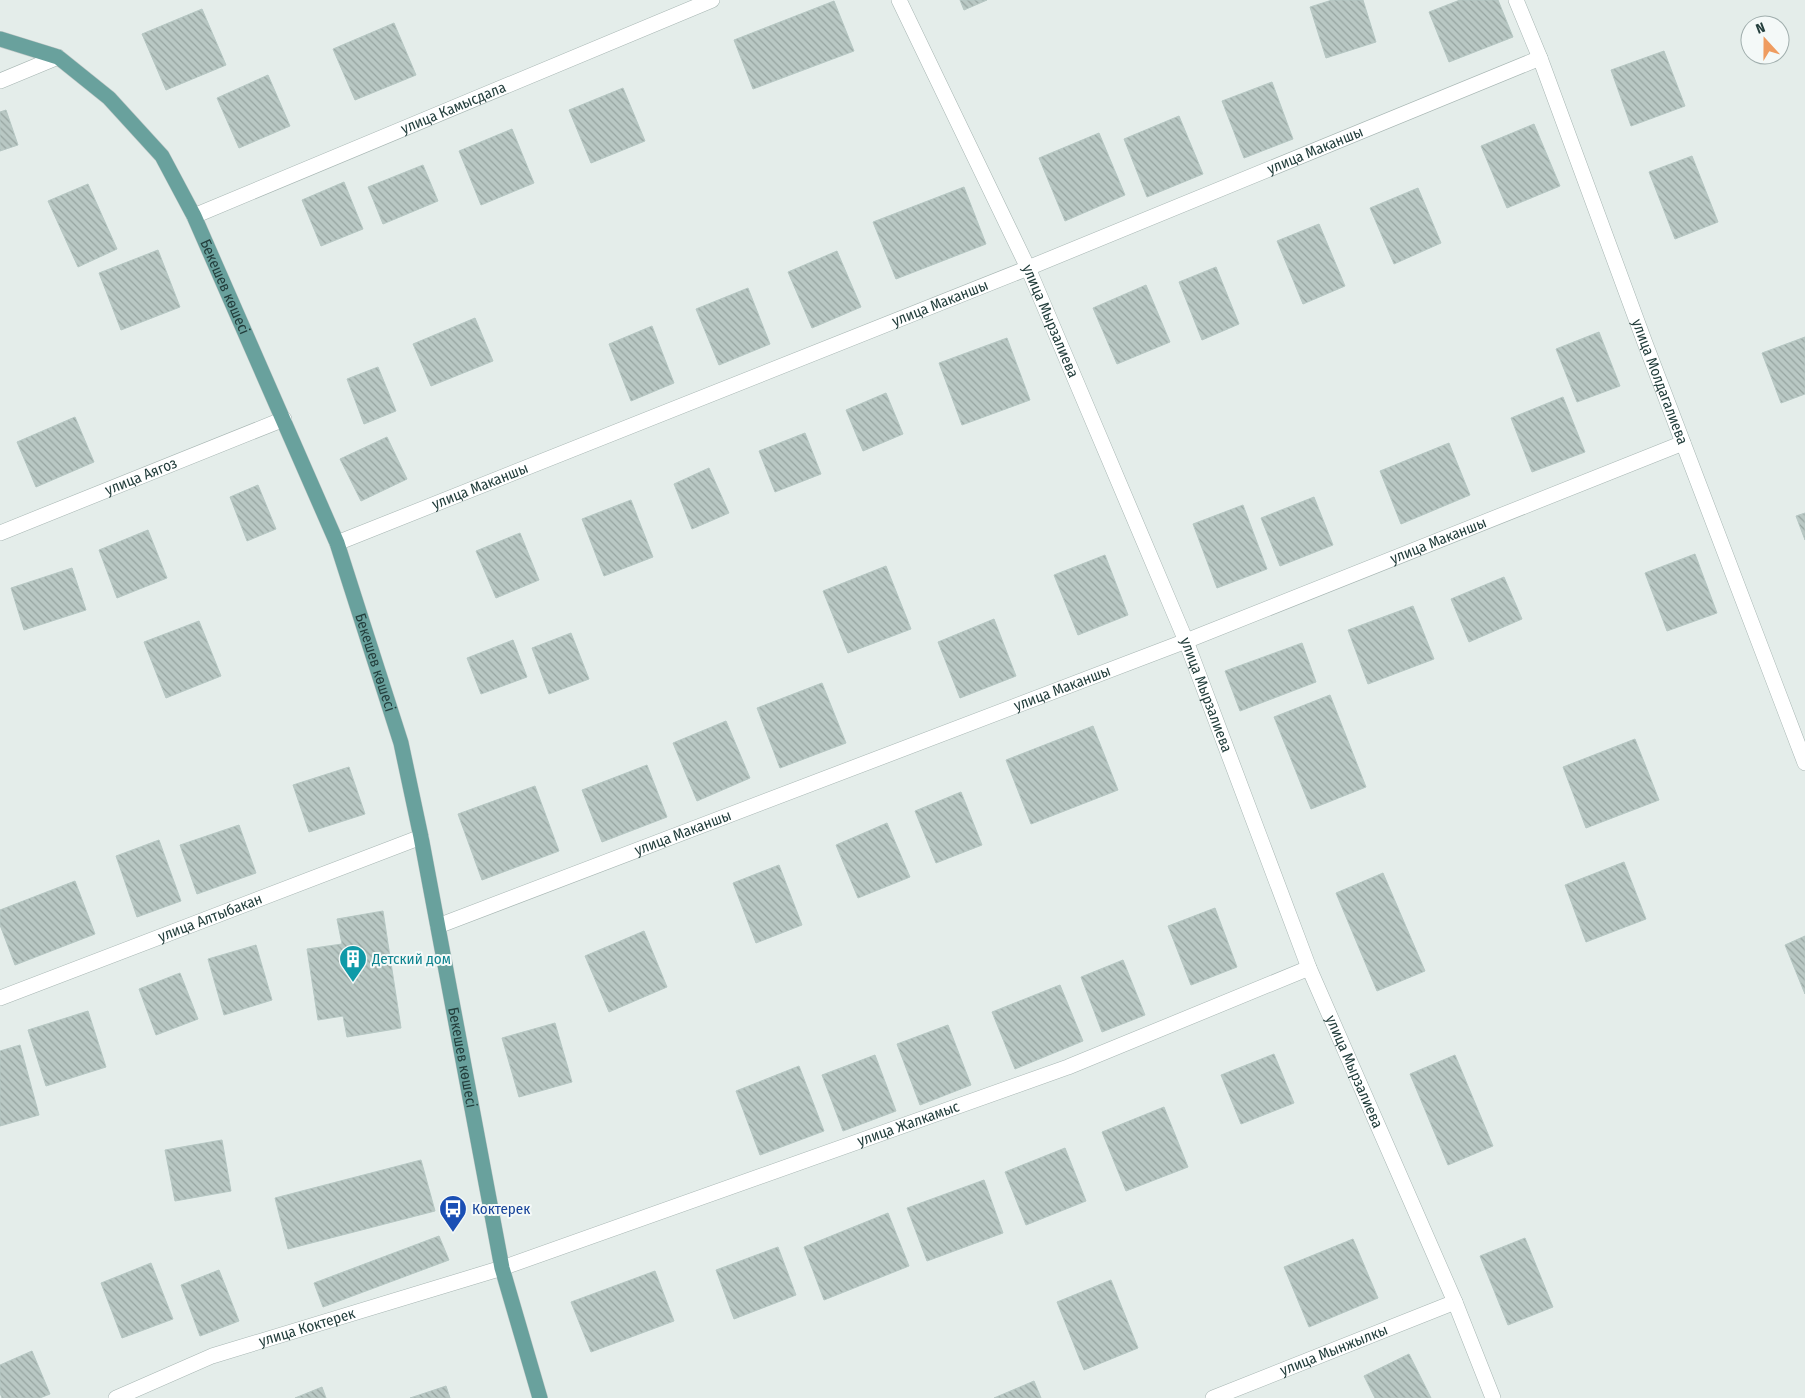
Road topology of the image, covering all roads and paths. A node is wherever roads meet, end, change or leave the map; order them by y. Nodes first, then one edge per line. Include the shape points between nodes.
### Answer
1 (712, 0) edge
2 (899, 0) edge
3 (1516, 0) edge
4 (0, 39) edge
5 (58, 57) junction
6 (1540, 58) junction
7 (0, 81) edge
8 (194, 216) junction
9 (1028, 268) junction
10 (284, 419) junction
11 (1683, 443) junction
12 (0, 533) edge
13 (337, 543) junction
14 (1186, 641) junction
15 (1805, 763) edge
16 (421, 837) junction
17 (438, 926) junction
18 (1309, 968) junction
19 (0, 998) edge
20 (502, 1268) junction
21 (1455, 1302) junction
22 (116, 1398) edge
23 (540, 1398) edge
24 (1213, 1398) edge
25 (1493, 1398) edge

1 - 8 street, улица Камысдала
2 - 9 street, улица Мырзалиева
3 - 6 street, улица Молдагалиева
4 - 5 main road, Бекешев көшесі
5 - 7 street
5 - 8 main road, Бекешев көшесі via 109,98 162,156
6 - 9 street, улица Маканшы
6 - 11 street, улица Молдагалиева
8 - 10 main road, Бекешев көшесі
9 - 13 street, улица Маканшы
9 - 14 street, улица Мырзалиева
10 - 12 street, улица Аягоз
10 - 13 main road, Бекешев көшесі
11 - 14 street, улица Маканшы
11 - 15 street, улица Молдагалиева
13 - 16 main road, Бекешев көшесі via 401,743
14 - 17 street, улица Маканшы
14 - 18 street, улица Мырзалиева
16 - 17 main road, Бекешев көшесі
16 - 19 street, улица Алтыбакан
17 - 20 main road, Бекешев көшесі
18 - 20 street, улица Жалкамыс via 1068,1067
18 - 21 street, улица Мырзалиева
20 - 22 street, улица Коктерек via 212,1356
20 - 23 main road, Бекешев көшесі
21 - 24 street, улица Мынжылкы
21 - 25 street, улица Мырзалиева

